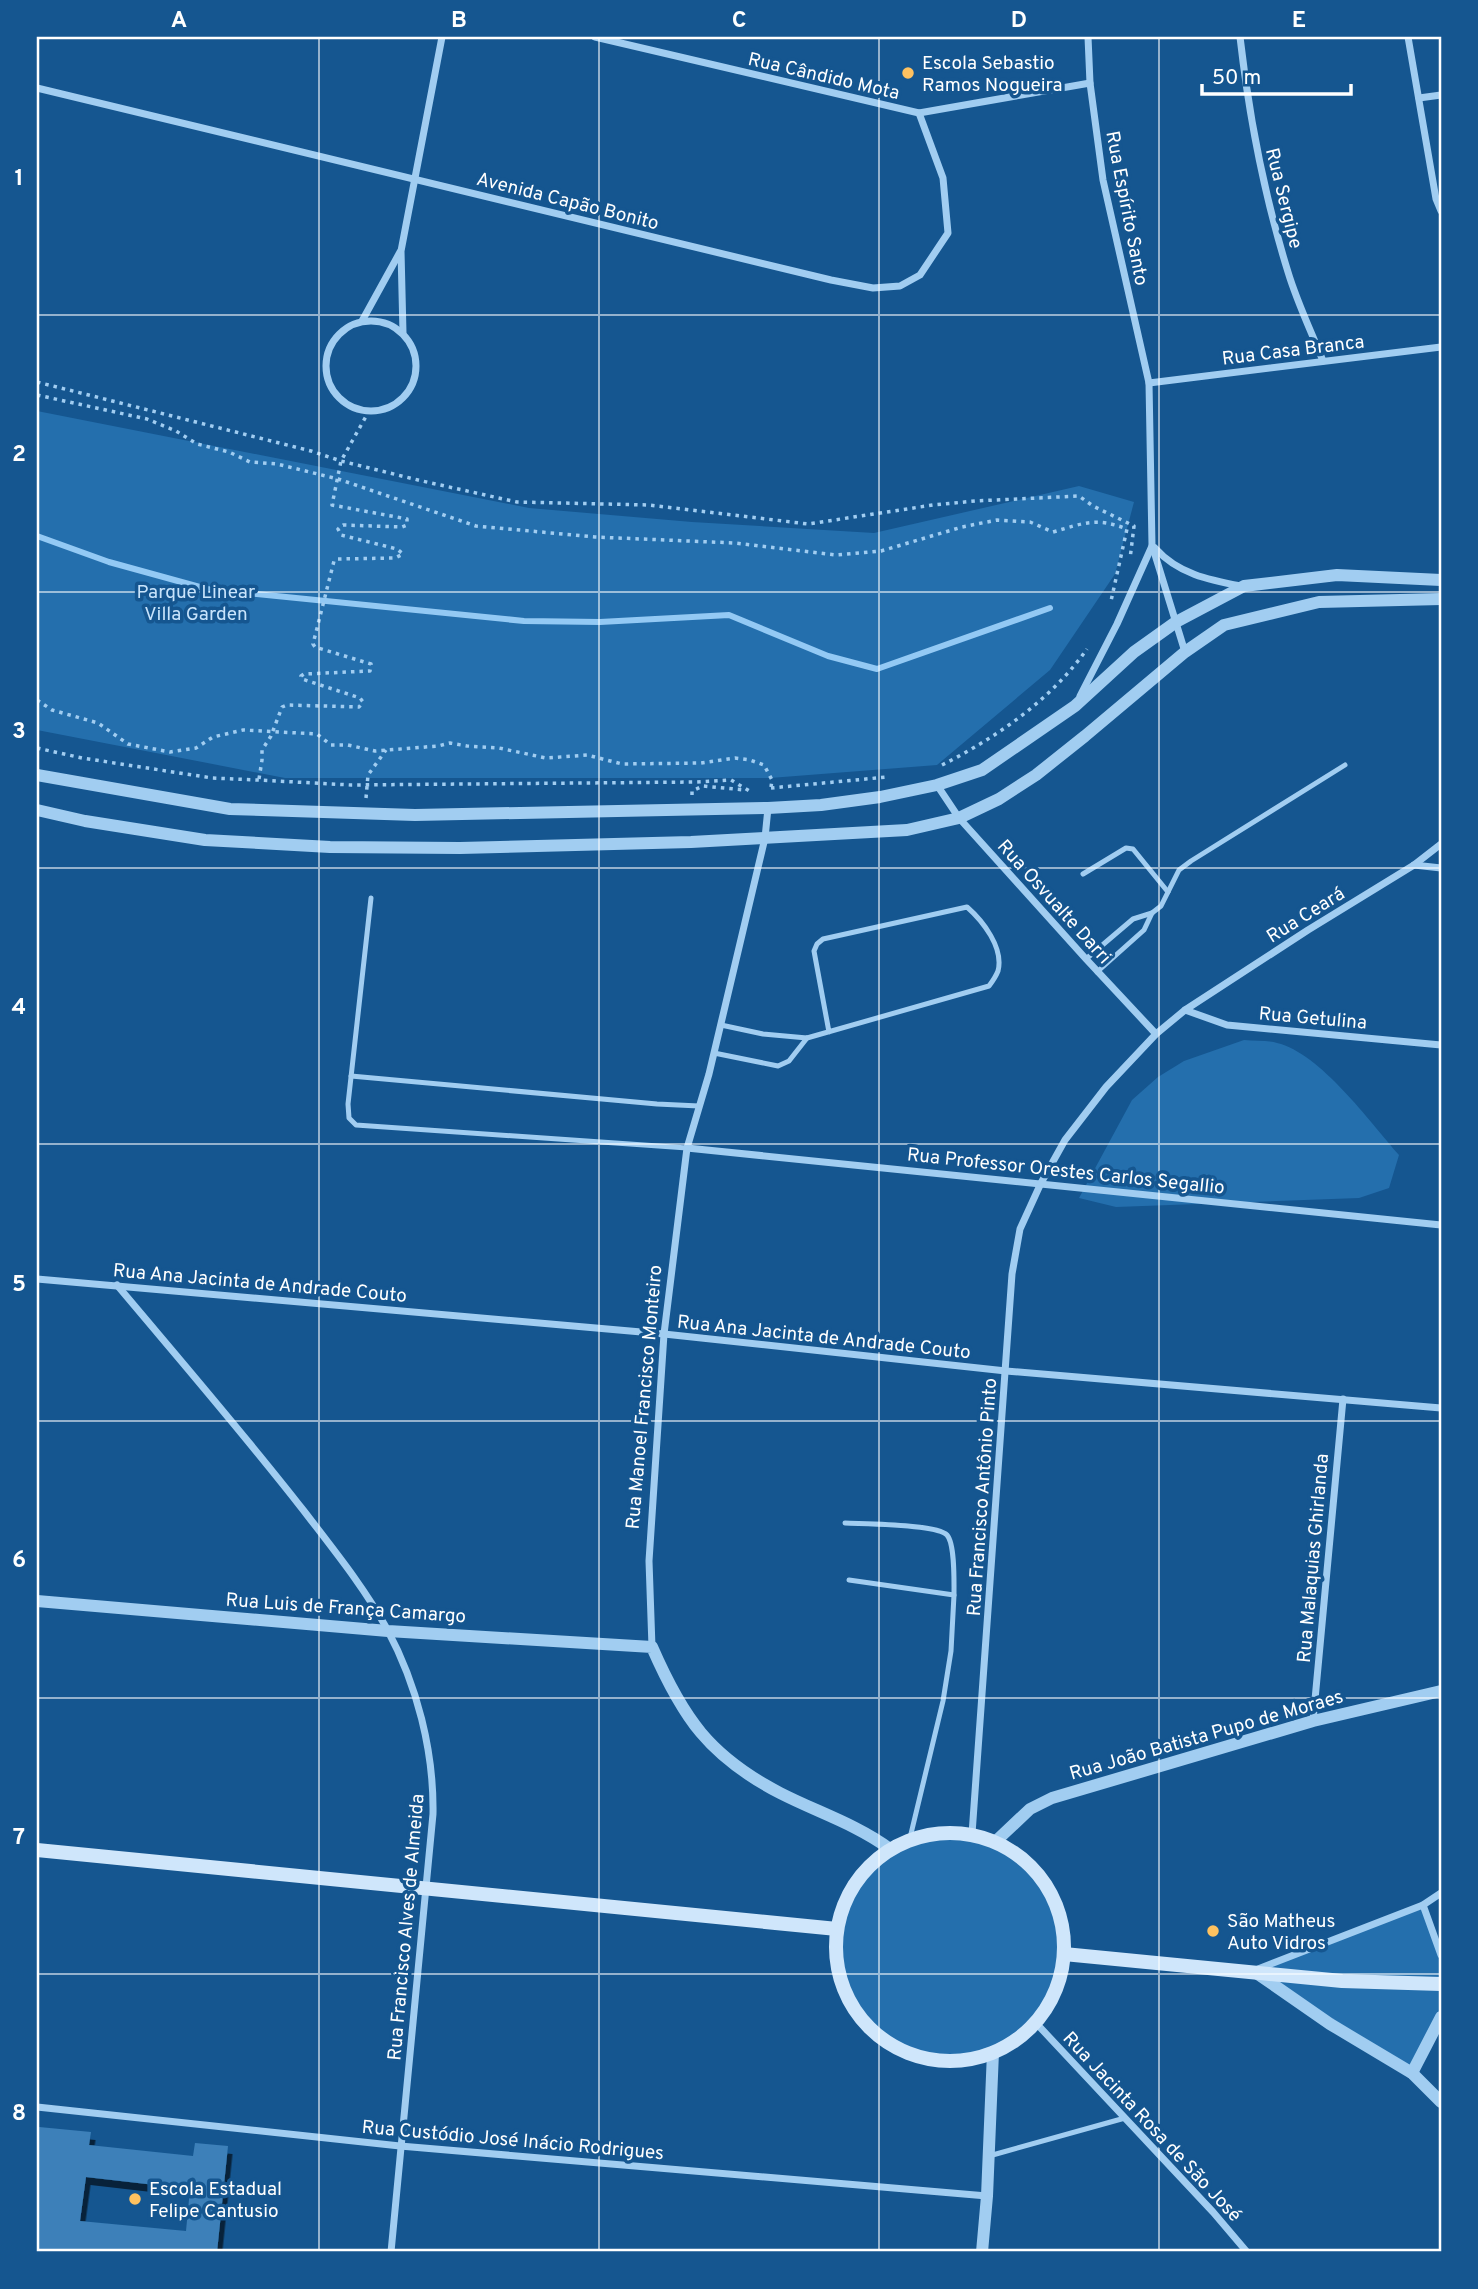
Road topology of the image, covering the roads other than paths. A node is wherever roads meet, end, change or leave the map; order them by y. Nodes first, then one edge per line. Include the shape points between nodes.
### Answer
1 (442, 37) edge
2 (595, 37) edge
3 (1088, 37) edge
4 (1240, 37) edge
5 (1408, 37) edge
6 (1090, 83) junction
7 (37, 88) edge
8 (1441, 95) edge
9 (1419, 98) junction
10 (919, 113) junction
11 (416, 178) junction
12 (1441, 211) edge
13 (401, 251) junction
14 (362, 321) junction
15 (403, 333) junction
16 (1441, 347) edge
17 (1323, 361) junction
18 (1149, 383) junction
19 (1152, 545) junction
20 (1441, 580) edge
21 (1244, 586) junction
22 (1441, 600) edge
23 (1176, 622) junction
24 (1185, 652) junction
25 (1075, 706) junction
26 (1345, 765) dead end
27 (37, 775) edge
28 (937, 785) junction
29 (768, 808) junction
30 (37, 810) edge
31 (959, 818) junction
32 (765, 838) junction
33 (1441, 844) edge
34 (1414, 865) junction
35 (1441, 868) edge
36 (1083, 874) dead end
37 (1168, 892) junction
38 (371, 898) dead end
39 (1152, 913) junction
40 (1086, 960) junction
41 (1097, 972) junction
42 (1185, 1010) junction
43 (721, 1025) junction
44 (829, 1032) junction
45 (1156, 1034) junction
46 (807, 1038) junction
47 (1441, 1045) edge
48 (714, 1053) junction
49 (351, 1076) junction
50 (699, 1106) junction
51 (687, 1147) junction
52 (1041, 1183) junction
53 (1441, 1225) edge
54 (37, 1279) edge
55 (117, 1285) junction
56 (664, 1334) junction
57 (1006, 1371) junction
58 (1343, 1399) junction
59 (1441, 1408) edge
60 (845, 1523) dead end
61 (849, 1580) dead end
62 (954, 1595) junction
63 (37, 1601) edge
64 (388, 1631) junction
65 (652, 1647) junction
66 (1441, 1691) edge
67 (1312, 1721) junction
68 (972, 1834) junction
69 (996, 1841) junction
70 (909, 1842) junction
71 (890, 1849) junction
72 (37, 1850) edge
73 (427, 1887) junction
74 (1441, 1894) edge
75 (1423, 1905) junction
76 (836, 1930) junction
77 (1064, 1954) junction
78 (1441, 1955) edge
79 (1253, 1971) junction
80 (1441, 1984) edge
81 (1441, 2017) edge
82 (1035, 2022) junction
83 (993, 2052) junction
84 (1412, 2073) junction
85 (1441, 2102) edge
86 (37, 2108) edge
87 (1125, 2118) junction
88 (400, 2146) junction
89 (989, 2156) junction
90 (987, 2196) junction
91 (391, 2252) edge
92 (982, 2252) edge
93 (1247, 2252) edge

1 - 11 street
2 - 10 street, Rua Cândido Mota
3 - 6 street, Rua Espírito Santo
4 - 17 street, Rua Sergipe via 1270,208 1288,274
5 - 9 street
6 - 10 street, Rua Cândido Mota
6 - 18 street, Rua Espírito Santo via 1103,180
7 - 11 street, Avenida Capão Bonito
8 - 9 street
9 - 12 street
10 - 11 street, Avenida Capão Bonito via 943,178 948,233 920,275 900,286 873,288 831,280
11 - 13 street
13 - 14 street
13 - 15 street
14 - 15 street via 381,321
14 - 15 street via 337,336 326,362 332,390 354,408 385,409 409,391 416,361
16 - 17 street, Rua Casa Branca
17 - 18 street, Rua Casa Branca
18 - 19 street, Rua Espírito Santo
19 - 21 street via 1164,558 1196,576
19 - 23 street
19 - 25 street
20 - 21 street via 1338,575
21 - 23 street
22 - 24 street via 1319,602 1224,625
23 - 24 street
23 - 25 street via 1134,652
24 - 31 street via 1036,775
25 - 28 street via 982,770
26 - 37 lane via 1191,861 1179,870
27 - 29 street via 230,809 415,815
28 - 29 street via 880,797
28 - 31 street, Rua Osvualte Darri
29 - 32 street, Rua Manoel Francisco Monteiro
30 - 32 street via 205,840 330,847 460,848
31 - 32 street via 907,830
31 - 40 street, Rua Osvualte Darri
32 - 43 street, Rua Manoel Francisco Monteiro
33 - 34 street, Rua Ceará
34 - 35 street
34 - 42 street, Rua Ceará
36 - 37 lane via 1126,848 1133,849
37 - 39 lane
38 - 49 lane
39 - 40 lane via 1133,919
39 - 41 lane via 1144,930
40 - 41 street, Rua Osvualte Darri
41 - 45 street, Rua Osvualte Darri
42 - 45 street, Rua Francisco Antônio Pinto
42 - 47 street, Rua Getulina via 1227,1025
43 - 46 lane
43 - 48 street, Rua Manoel Francisco Monteiro
44 - 44 lane via 989,986 998,972 999,955 985,926 967,906 823,939 814,950
44 - 46 lane
45 - 52 street, Rua Francisco Antônio Pinto via 1105,1087
46 - 48 lane via 789,1061 779,1066
48 - 50 street, Rua Manoel Francisco Monteiro
49 - 50 lane
49 - 51 lane via 349,1118 356,1125
50 - 51 street, Rua Manoel Francisco Monteiro
51 - 52 street, Rua Professor Orestes Carlos Segallio
51 - 56 street, Rua Manoel Francisco Monteiro
52 - 53 street, Rua Professor Orestes Carlos Segallio
52 - 57 street, Rua Francisco Antônio Pinto via 1020,1229 1012,1274
54 - 55 street, Rua Ana Jacinta de Andrade Couto
55 - 56 street, Rua Ana Jacinta de Andrade Couto
55 - 64 street, Rua Francisco Alves de Almeida via 266,1462
56 - 57 street, Rua Ana Jacinta de Andrade Couto
56 - 65 street, Rua Manoel Francisco Monteiro via 649,1561
57 - 58 street, Rua Ana Jacinta de Andrade Couto
57 - 68 street, Rua Francisco Antônio Pinto
58 - 59 street, Rua Ana Jacinta de Andrade Couto
58 - 67 street, Rua Malaquias Ghirlanda
60 - 62 lane via 932,1528 947,1535
61 - 62 lane
62 - 70 lane via 943,1701
63 - 64 street, Rua Luis de França Camargo
64 - 65 street, Rua Luis de França Camargo
64 - 73 street, Rua Francisco Alves de Almeida via 415,1696 433,1778
65 - 71 street, Rua Manoel Francisco Monteiro via 671,1690 717,1751 758,1780 863,1830
66 - 67 street, Rua João Batista Pupo de Moraes
67 - 69 street, Rua João Batista Pupo de Moraes via 1052,1798 1030,1809
68 - 69 main road
68 - 70 main road via 936,1835
69 - 77 main road via 1022,1858 1045,1883 1059,1913
70 - 71 main road
71 - 76 main road via 863,1872 844,1903
72 - 73 main road
73 - 76 main road
73 - 88 street, Rua Francisco Alves de Almeida
74 - 75 street
75 - 78 street
75 - 79 street
76 - 83 main road via 839,1976 849,2001 883,2040 917,2056 956,2061
77 - 79 main road
77 - 82 main road via 1051,1999
79 - 80 main road via 1342,1981
79 - 84 street
81 - 84 street
82 - 83 main road
82 - 87 street, Rua Jacinta Rosa de São José
83 - 89 street
84 - 85 street
86 - 88 street, Rua Custódio José Inácio Rodrigues
87 - 89 lane
87 - 93 street, Rua Jacinta Rosa de São José
88 - 90 street, Rua Custódio José Inácio Rodrigues
88 - 91 street, Rua Francisco Alves de Almeida
89 - 90 street
90 - 92 street

